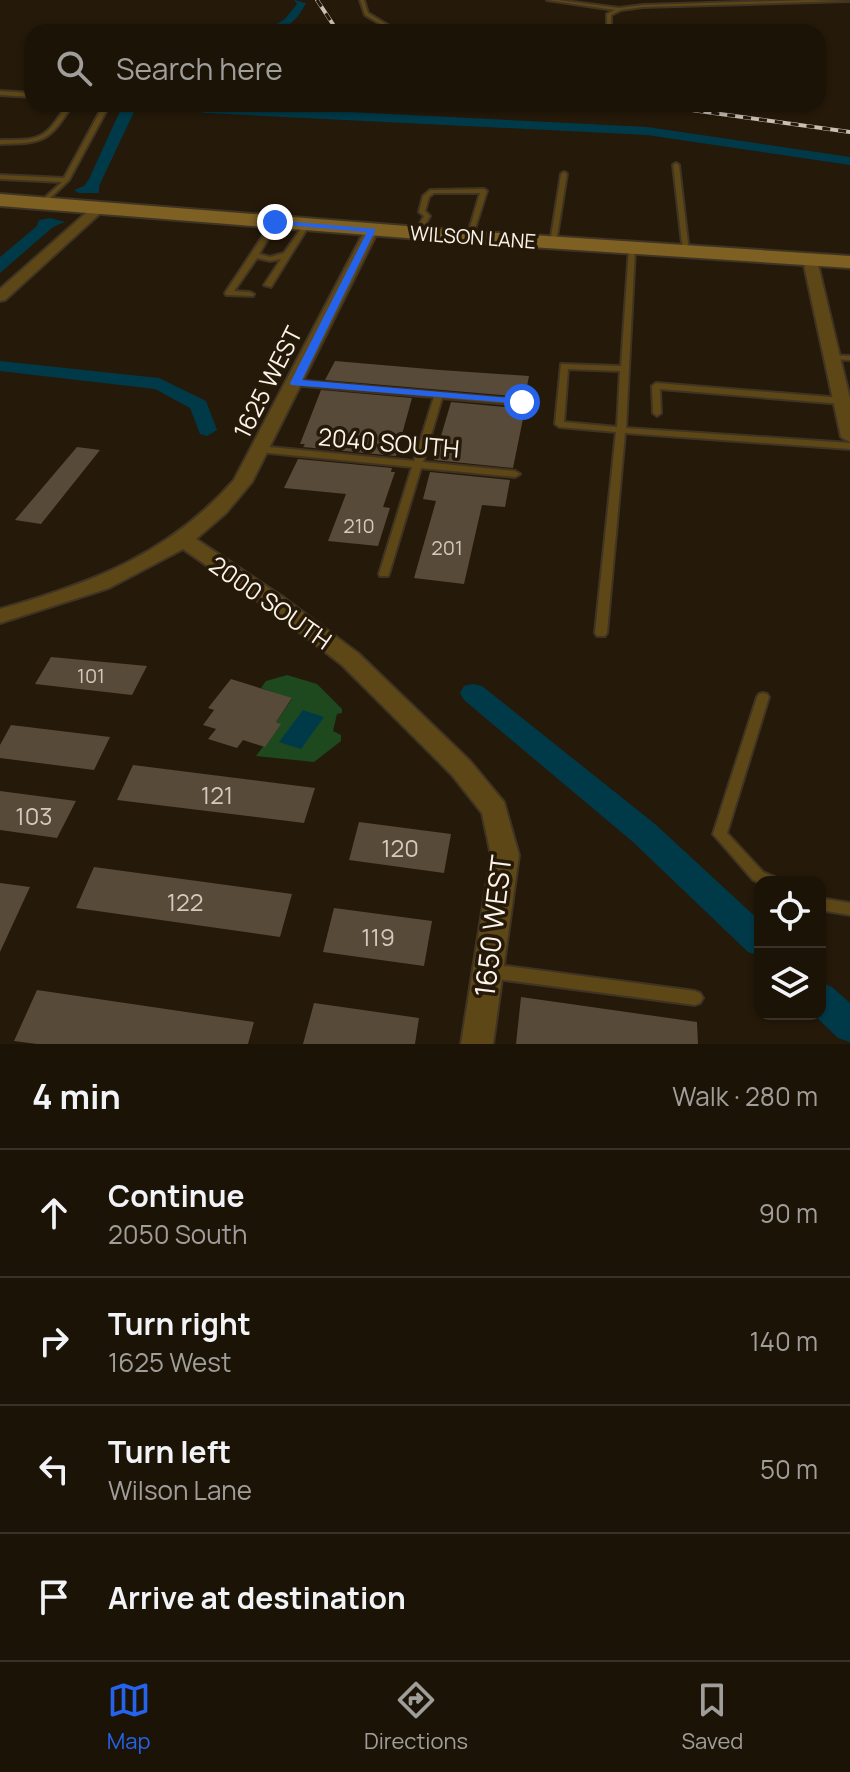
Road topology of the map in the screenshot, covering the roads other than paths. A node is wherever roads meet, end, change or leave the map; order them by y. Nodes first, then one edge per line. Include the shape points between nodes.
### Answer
1 (362, 0) edge
2 (549, 0) edge
3 (850, 0) edge
4 (719, 2) edge
5 (620, 9) junction
6 (383, 24) edge
7 (609, 24) edge
8 (0, 93) edge
9 (24, 94) edge
10 (65, 112) edge
11 (103, 112) edge
12 (0, 142) edge
13 (676, 165) dead end
14 (564, 174) dead end
15 (0, 177) edge
16 (66, 180) junction
17 (0, 200) edge
18 (42, 203) junction
19 (100, 208) junction
20 (275, 222) junction
21 (307, 224) junction
22 (372, 229) junction
23 (418, 233) junction
24 (470, 237) junction
25 (553, 243) junction
26 (632, 249) junction
27 (686, 252) junction
28 (255, 255) junction
29 (287, 255) junction
30 (810, 260) junction
31 (850, 262) edge
32 (268, 285) dead end
33 (250, 294) dead end
34 (0, 297) edge
35 (841, 358) edge
36 (625, 369) junction
37 (295, 383) junction
38 (439, 395) junction
39 (842, 401) junction
40 (522, 402) dead end
41 (657, 413) dead end
42 (621, 430) junction
43 (850, 437) edge
44 (850, 446) edge
45 (259, 449) junction
46 (418, 464) junction
47 (515, 474) dead end
48 (185, 541) junction
49 (384, 574) dead end
50 (0, 616) edge
51 (601, 633) dead end
52 (763, 697) dead end
53 (495, 809) joint
54 (758, 876) edge
55 (826, 905) edge
56 (850, 909) edge
57 (489, 971) junction
58 (695, 998) dead end
59 (477, 1044) edge

1 - 6 lane via 366,14
2 - 5 lane
3 - 4 lane
4 - 5 lane
5 - 7 lane via 609,14
8 - 9 lane
10 - 12 lane via 51,135
11 - 16 lane
13 - 27 lane
14 - 25 lane
15 - 16 lane
16 - 18 lane
17 - 18 main road, WILSON LANE
18 - 19 main road, WILSON LANE
19 - 20 main road, WILSON LANE
19 - 34 street
20 - 21 main road, WILSON LANE
20 - 28 lane
21 - 22 main road, WILSON LANE
21 - 29 lane
22 - 23 main road, WILSON LANE
22 - 37 street, 1625 WEST
23 - 24 main road, WILSON LANE
23 - 24 lane via 427,216 422,212 426,196 432,191 484,191
24 - 25 main road, WILSON LANE
25 - 26 main road, WILSON LANE
26 - 27 main road, WILSON LANE
26 - 36 lane
27 - 30 main road, WILSON LANE
28 - 29 lane
28 - 33 lane via 229,293
29 - 32 lane
30 - 31 main road, WILSON LANE
30 - 35 street
35 - 39 street
36 - 42 lane
36 - 42 lane via 564,366 559,424
37 - 38 lane
37 - 45 street, 1625 WEST
38 - 40 lane
38 - 46 lane
39 - 41 lane via 656,386
39 - 43 street
42 - 44 lane
42 - 51 lane
45 - 46 lane, 2040 SOUTH
45 - 48 street, 1625 WEST via 223,507
46 - 47 lane, 2040 SOUTH
46 - 49 lane
48 - 50 street, 2000 SOUTH via 118,577
48 - 53 street, 2000 SOUTH via 350,659 461,768
52 - 54 lane via 720,834
53 - 57 street, 1650 WEST via 505,855
55 - 56 lane
57 - 58 lane
57 - 59 street, 1650 WEST

